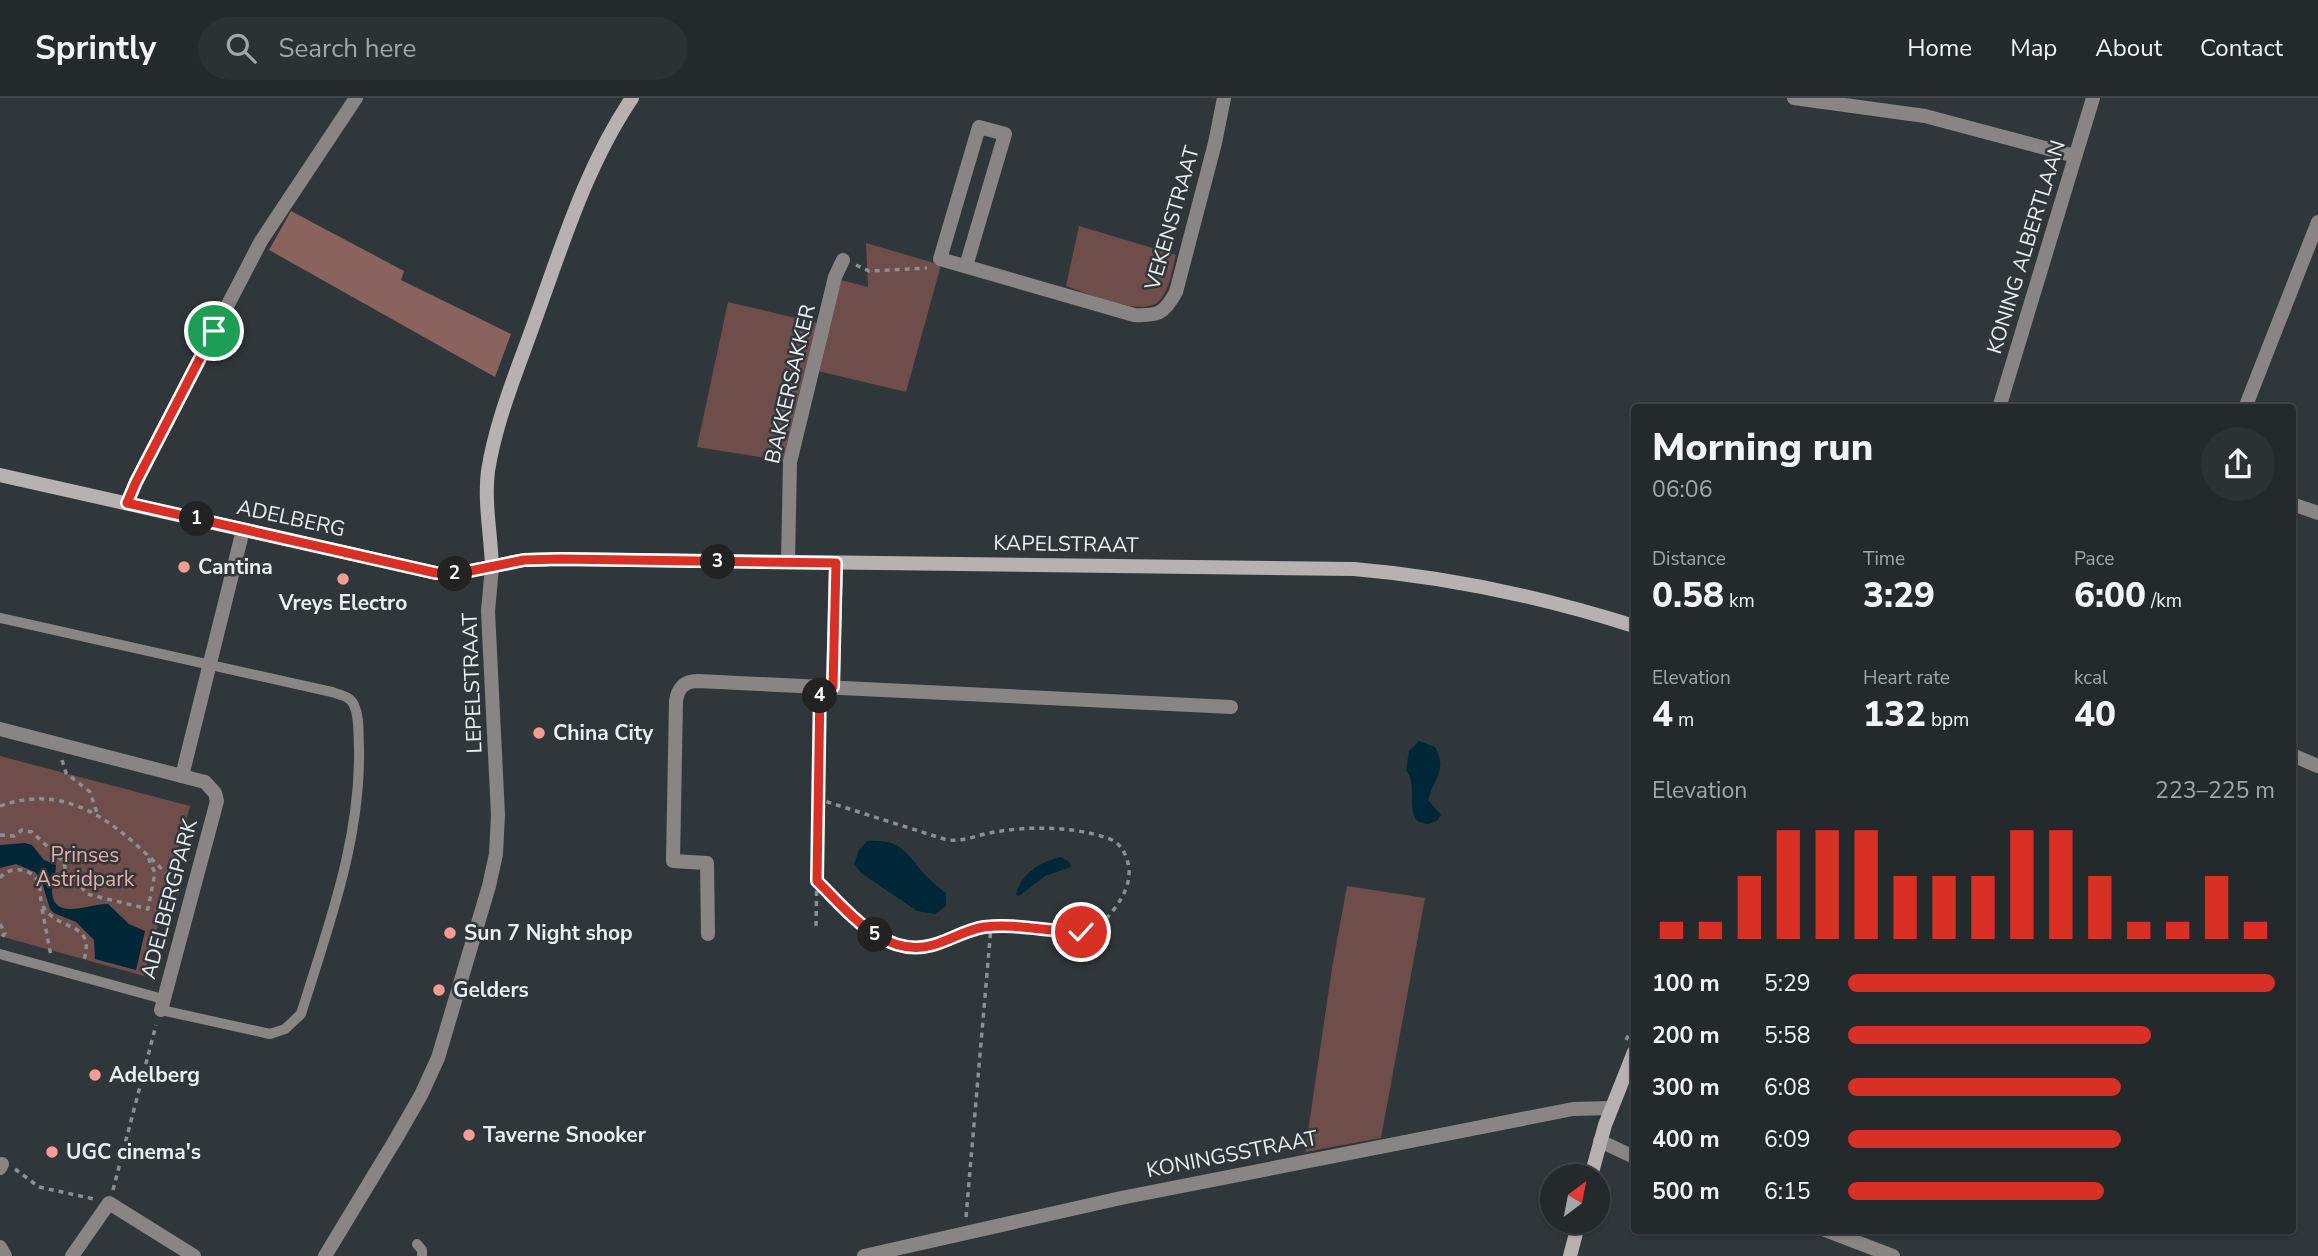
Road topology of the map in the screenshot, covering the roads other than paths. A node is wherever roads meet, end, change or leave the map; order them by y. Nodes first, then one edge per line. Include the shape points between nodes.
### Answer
1 (356, 98) edge
2 (632, 98) edge
3 (1224, 98) edge
4 (1794, 98) edge
5 (2093, 98) edge
6 (2075, 156) junction
7 (2318, 222) edge
8 (843, 260) road end
9 (966, 266) junction
10 (2000, 404) edge
11 (2247, 404) edge
12 (0, 475) edge
13 (127, 503) junction
14 (2296, 505) edge
15 (2318, 513) edge
16 (243, 530) junction
17 (788, 562) junction
18 (836, 563) junction
19 (492, 567) junction
20 (0, 618) edge
21 (1631, 625) edge
22 (209, 666) junction
23 (827, 687) junction
24 (1231, 707) dead end
25 (0, 729) edge
26 (2296, 757) edge
27 (2318, 766) edge
28 (182, 776) junction
29 (708, 934) dead end
30 (0, 954) edge
31 (162, 1005) junction
32 (1631, 1059) edge
33 (1611, 1108) junction
34 (1600, 1141) junction
35 (1631, 1156) edge
36 (1594, 1164) edge
37 (1576, 1234) edge
38 (1835, 1234) edge
39 (417, 1244) dead end
40 (0, 1247) edge
41 (5, 1256) edge
42 (72, 1256) edge
43 (194, 1256) edge
44 (325, 1256) edge
45 (422, 1256) edge
46 (864, 1256) edge
47 (1570, 1256) edge
48 (1893, 1256) edge

1 - 13 street via 261,241
2 - 19 main road, LEPELSTRAAT via 579,200 499,421 488,472
3 - 9 street, VEKENSTRAAT via 1176,292 1162,311 1153,316 1133,315
4 - 6 street via 1925,116
5 - 6 street, KONING ALBERTLAAN
6 - 10 street, KONING ALBERTLAAN
7 - 11 street
8 - 17 street, BAKKERSAKKER via 790,462
9 - 9 street, VEKENSTRAAT via 940,258 979,127 1004,134
12 - 13 main road, ADELBERG
13 - 16 main road, ADELBERG
14 - 15 street
16 - 19 main road, ADELBERG via 436,573
16 - 22 street
17 - 18 main road, KAPELSTRAAT
17 - 19 main road, KAPELSTRAAT via 561,559
18 - 21 main road, KAPELSTRAAT via 1354,569 1509,591
18 - 23 street
19 - 44 street, LEPELSTRAAT via 488,611 498,815 489,886 438,1058 403,1127
20 - 22 lane
22 - 28 street
22 - 31 lane via 347,697 358,718 359,776 345,872 302,1014 296,1021 270,1034
23 - 24 street
23 - 29 street via 698,681 679,690 673,861 707,863
25 - 28 street
26 - 27 street
28 - 31 street, ADELBERGPARK via 205,782 217,801
30 - 31 lane
32 - 33 main road
33 - 34 main road
33 - 46 street, KONINGSSTRAAT via 1573,1109 1134,1195
34 - 35 street
34 - 36 main road
37 - 47 main road
38 - 48 street
39 - 45 lane
40 - 41 street
42 - 43 street via 109,1203

